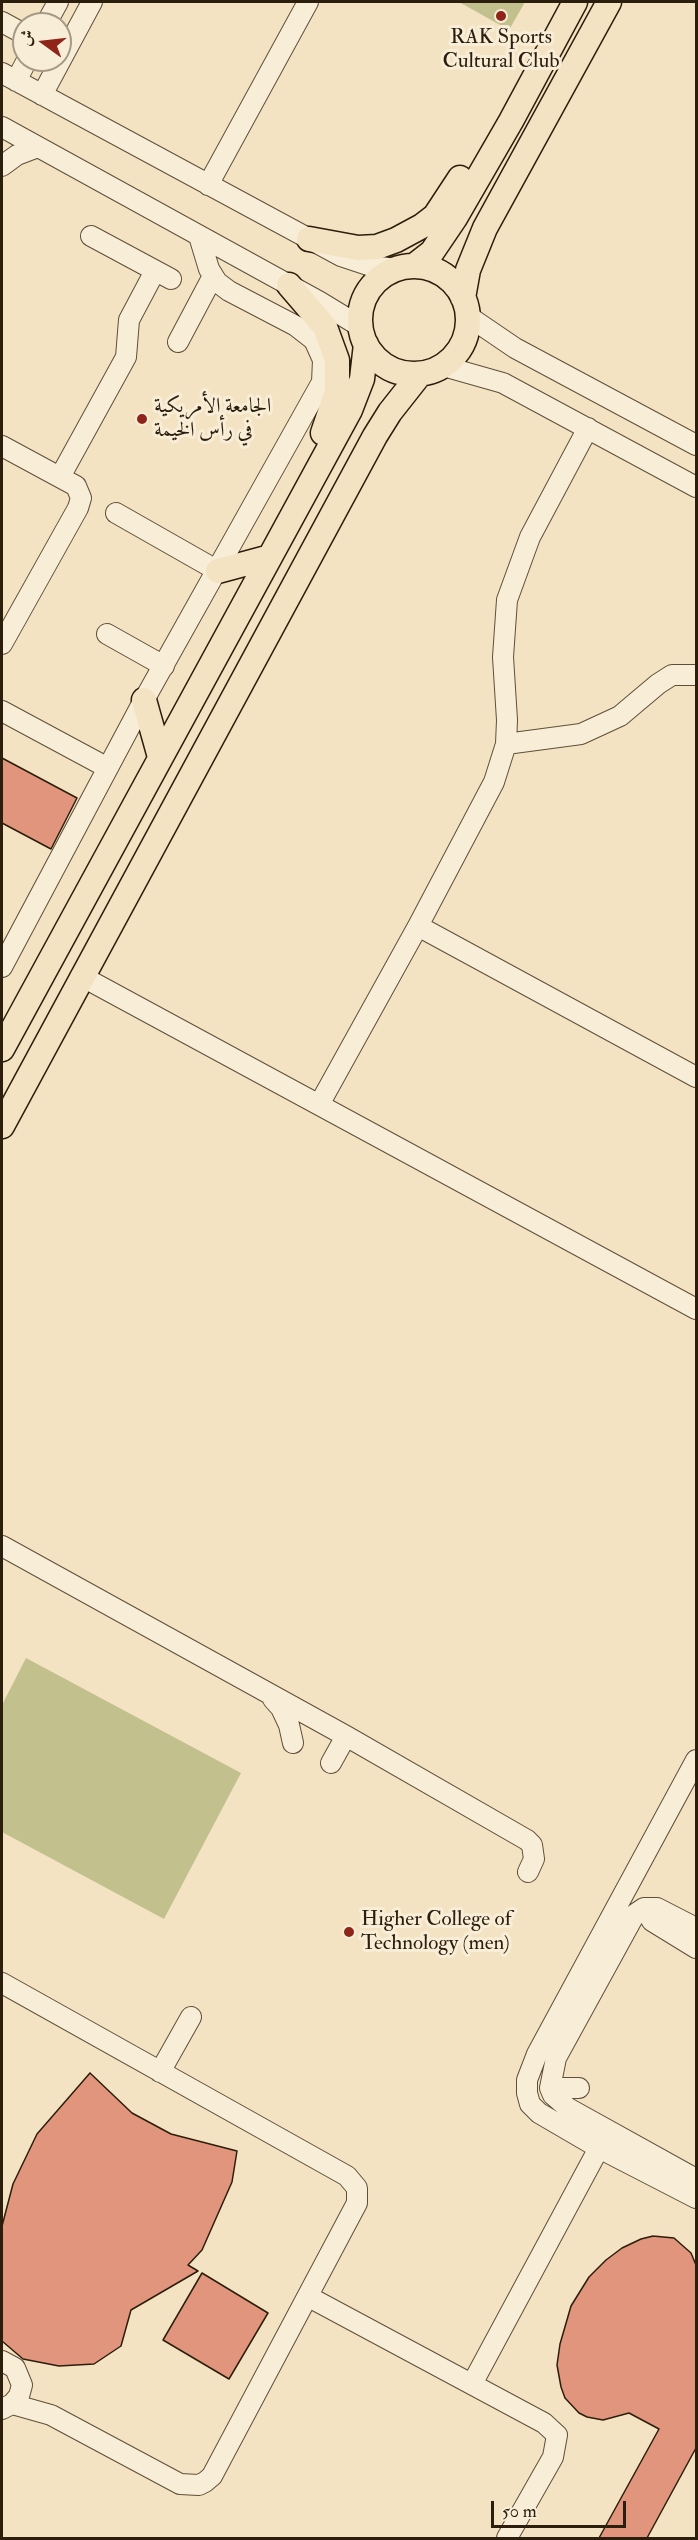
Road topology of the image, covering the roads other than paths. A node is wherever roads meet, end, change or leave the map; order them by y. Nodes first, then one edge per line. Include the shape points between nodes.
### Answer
1 (92, 2) edge
2 (308, 2) edge
3 (575, 2) edge
4 (609, 2) edge
5 (9, 77) edge
6 (42, 95) junction
7 (511, 121) junction
8 (2, 127) edge
9 (38, 147) junction
10 (2, 166) edge
11 (208, 184) junction
12 (91, 236) dead end
13 (199, 236) junction
14 (309, 239) junction
15 (405, 268) junction
16 (213, 276) junction
17 (289, 285) junction
18 (466, 307) junction
19 (364, 336) junction
20 (178, 342) dead end
21 (443, 366) junction
22 (420, 374) junction
23 (588, 429) junction
24 (2, 446) edge
25 (696, 446) edge
26 (317, 468) junction
27 (60, 477) junction
28 (696, 487) edge
29 (116, 513) dead end
30 (270, 557) junction
31 (218, 571) junction
32 (107, 634) dead end
33 (3, 637) edge
34 (164, 666) junction
35 (696, 675) edge
36 (144, 700) junction
37 (2, 711) edge
38 (506, 744) junction
39 (160, 757) junction
40 (108, 768) junction
41 (418, 926) junction
42 (2, 967) edge
43 (81, 976) junction
44 (2, 1049) edge
45 (696, 1077) edge
46 (320, 1103) junction
47 (2, 1126) edge
48 (696, 1309) edge
49 (2, 1546) edge
50 (269, 1695) junction
51 (346, 1736) junction
52 (293, 1743) dead end
53 (696, 1760) edge
54 (331, 1763) dead end
55 (528, 1872) dead end
56 (644, 1908) junction
57 (696, 1928) edge
58 (696, 1948) edge
59 (2, 1983) edge
60 (191, 2016) dead end
61 (160, 2072) junction
62 (550, 2088) junction
63 (579, 2088) dead end
64 (599, 2148) junction
65 (696, 2179) edge
66 (696, 2198) edge
67 (309, 2297) junction
68 (2, 2361) edge
69 (472, 2384) junction
70 (22, 2385) junction
71 (7, 2407) edge
72 (51, 2415) junction
73 (507, 2538) edge

1 - 6 street
2 - 11 street
3 - 7 main road
4 - 18 main road via 485,228 468,270
5 - 6 street
6 - 11 street
7 - 14 main road via 477,152 447,201 422,226 377,247 358,248
7 - 15 main road via 444,236 432,252
8 - 9 street
9 - 10 street
9 - 13 street
11 - 14 street
12 - 27 street via 163,275 129,320 126,357
13 - 16 street
13 - 17 street
14 - 15 street via 357,262
15 - 18 main road via 429,268 444,274 455,285
15 - 19 main road via 381,278 369,292 362,309
16 - 20 street
16 - 31 street via 230,291 306,332 319,349 324,371 318,392
17 - 19 street
17 - 26 main road via 325,327 338,370 337,392 321,439
18 - 21 main road via 462,344
18 - 25 street via 515,348
19 - 22 main road via 376,358 388,368
19 - 26 main road via 365,364 357,394
21 - 22 main road
21 - 23 street via 503,383
22 - 43 main road via 375,436
23 - 28 street
23 - 38 street via 530,537 507,600 503,657
24 - 27 street
26 - 30 main road
27 - 33 street via 79,489 78,508
29 - 31 street
30 - 31 main road
30 - 39 main road
31 - 34 street
32 - 34 street
34 - 36 street
35 - 38 street via 672,675 620,716 581,734
36 - 39 main road
36 - 40 street
37 - 40 street
38 - 41 street via 494,782
39 - 44 main road
40 - 42 street
41 - 45 street
41 - 46 street
43 - 46 street
43 - 47 main road
46 - 48 street
49 - 50 street
50 - 51 street
50 - 52 street via 285,1716
51 - 54 street
51 - 55 street via 527,1840 534,1859
53 - 64 street via 527,2080 530,2104 539,2113
56 - 57 street via 662,1910
56 - 58 street via 652,1921
56 - 62 street via 630,1920 556,2058
59 - 61 street
60 - 61 street
61 - 67 street via 347,2176 357,2188 357,2203
62 - 63 street
62 - 65 street via 568,2108
64 - 66 street
64 - 69 street
67 - 69 street
67 - 72 street via 212,2476 198,2486 180,2484
68 - 70 street via 15,2368
69 - 73 street via 544,2423 557,2435 553,2457
70 - 71 street via 19,2396
70 - 72 street
71 - 72 street

